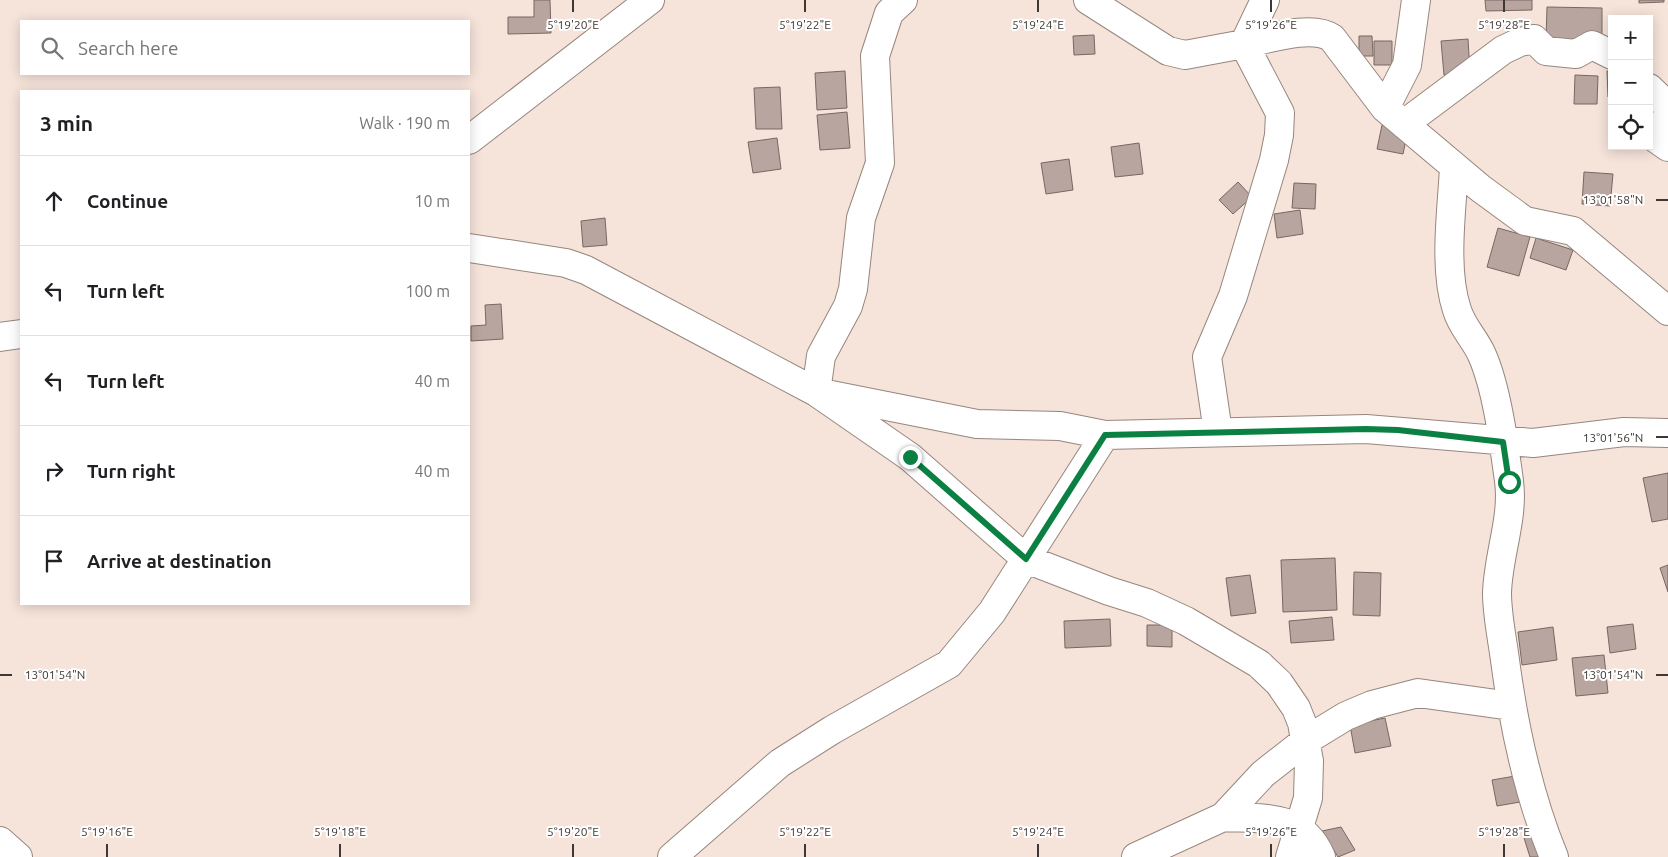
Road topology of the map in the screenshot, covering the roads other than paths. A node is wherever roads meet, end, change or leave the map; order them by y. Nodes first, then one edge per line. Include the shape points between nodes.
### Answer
1 (650, 0) edge
2 (903, 0) edge
3 (1088, 0) edge
4 (1265, 0) edge
5 (1416, 0) edge
6 (1244, 44) junction
7 (1608, 53) edge
8 (1653, 92) edge
9 (1668, 106) edge
10 (1668, 113) edge
11 (1394, 116) junction
12 (470, 139) edge
13 (1668, 147) edge
14 (1454, 167) junction
15 (470, 248) edge
16 (1668, 311) edge
17 (20, 334) edge
18 (0, 337) edge
19 (816, 392) junction
20 (1218, 432) junction
21 (1668, 434) edge
22 (1105, 435) junction
23 (1503, 442) junction
24 (1026, 559) junction
25 (1511, 706) junction
26 (1305, 741) junction
27 (1223, 817) junction
28 (1299, 827) junction
29 (0, 841) edge
30 (18, 857) edge
31 (672, 857) edge
32 (1136, 857) edge
33 (1290, 857) edge
34 (1321, 857) edge
35 (1554, 857) edge

1 - 12 street
2 - 19 street via 889,13 875,56 880,163 861,218 853,289 848,306 821,356
3 - 6 street via 1168,51 1184,55
4 - 6 street
5 - 11 street via 1407,64
6 - 11 street via 1302,33 1326,34
6 - 20 street via 1280,113 1279,135 1233,296 1207,357
7 - 11 street via 1592,45 1576,54 1546,51 1534,39 1520,42
8 - 9 street
10 - 13 street via 1664,125 1651,135
11 - 14 street
14 - 16 street via 1525,221 1573,231
14 - 23 street via 1450,264 1456,309 1466,332 1482,354
15 - 19 street via 566,263 586,270
17 - 18 street
19 - 22 street via 978,424 1060,426
19 - 24 street via 910,457
20 - 22 street
20 - 23 street via 1374,430
21 - 23 street via 1624,432 1533,443
22 - 24 street
23 - 25 street via 1510,494 1497,595
24 - 26 street via 1155,607 1186,621 1259,664 1279,683 1296,708
24 - 31 street via 992,612 949,664 780,763
25 - 26 street via 1418,693 1372,704
25 - 35 street via 1536,813
26 - 27 street via 1263,774
26 - 28 street via 1310,780
27 - 28 street via 1279,820
27 - 32 street
28 - 33 street
28 - 34 street via 1310,836
29 - 30 street

